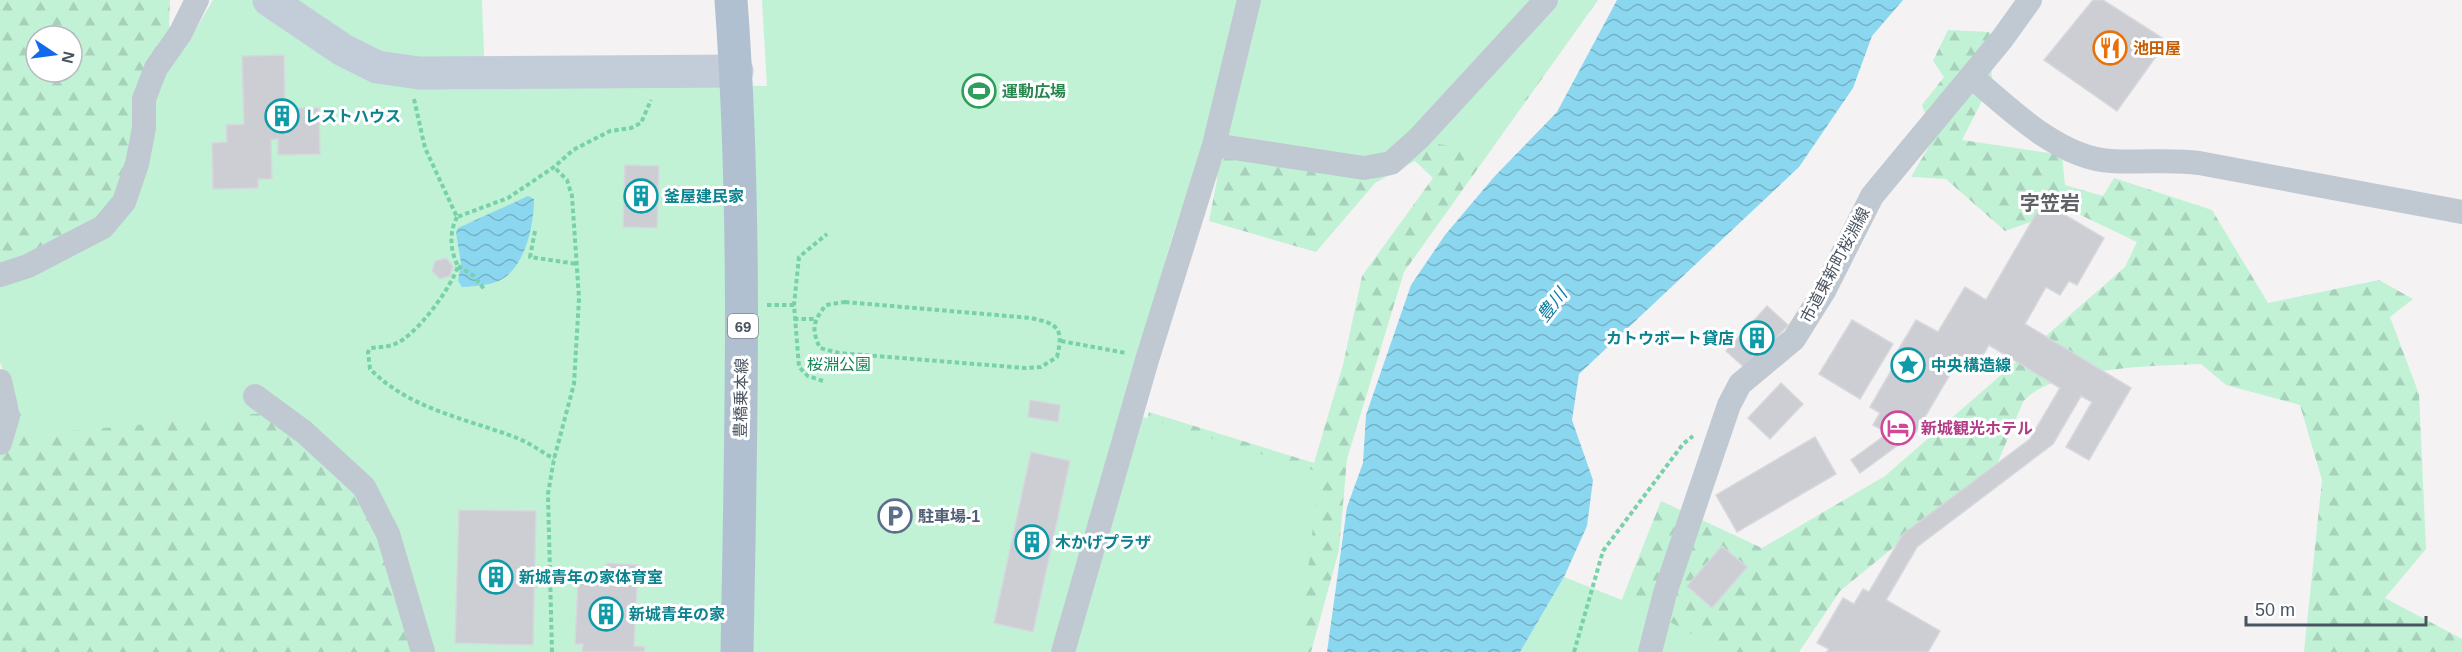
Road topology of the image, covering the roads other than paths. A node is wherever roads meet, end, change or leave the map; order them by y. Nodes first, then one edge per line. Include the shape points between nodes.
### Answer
1 (197, 0) edge
2 (269, 0) edge
3 (731, 0) edge
4 (1249, 0) edge
5 (1546, 0) edge
6 (2030, 0) edge
7 (736, 71) junction
8 (1971, 76) junction
9 (1215, 146) junction
10 (2462, 212) edge
11 (0, 275) edge
12 (0, 381) edge
13 (255, 396) dead end
14 (0, 443) edge
15 (423, 652) edge
16 (737, 652) edge
17 (1063, 652) edge
18 (1650, 652) edge

1 - 11 street via 156,68 144,99 144,128 124,202 103,227 28,266
2 - 7 street via 343,50 377,67 419,73
3 - 7 main road, 豊橋乗本線 / 69
4 - 9 street
5 - 9 street via 1419,138 1391,162 1364,168
6 - 8 street, 市道東新町桜淵線
7 - 16 main road, 豊橋乗本線 / 69 via 743,305
8 - 10 street via 2042,135 2078,152 2110,161 2172,159
8 - 18 street, 市道東新町桜淵線 via 1872,196 1794,339 1740,384 1729,405 1665,593
9 - 17 street via 1147,360
12 - 14 street via 8,416
13 - 15 street via 304,432 364,487 388,534

